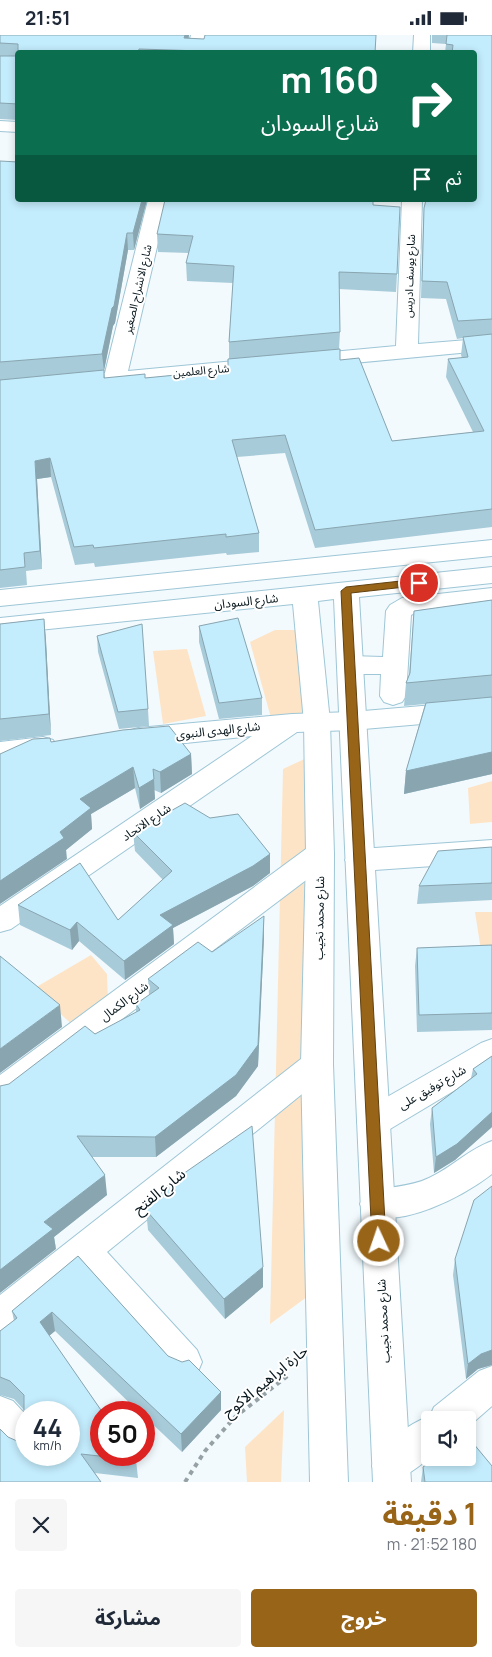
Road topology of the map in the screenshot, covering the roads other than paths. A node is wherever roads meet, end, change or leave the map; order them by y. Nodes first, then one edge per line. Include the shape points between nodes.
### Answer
1 (198, 35) edge
2 (422, 35) edge
3 (195, 50) edge
4 (421, 50) edge
5 (0, 126) edge
6 (15, 127) edge
7 (158, 202) edge
8 (412, 202) edge
9 (492, 344) edge
10 (407, 352) junction
11 (115, 378) junction
12 (86, 381) edge
13 (492, 548) edge
14 (492, 575) edge
15 (346, 591) junction
16 (305, 595) junction
17 (492, 596) edge
18 (0, 598) edge
19 (0, 626) edge
20 (350, 665) junction
21 (395, 666) junction
22 (393, 696) dead end
23 (492, 709) edge
24 (352, 721) junction
25 (305, 722) junction
26 (117, 740) edge
27 (68, 745) edge
28 (0, 751) edge
29 (492, 851) edge
30 (320, 854) junction
31 (360, 860) junction
32 (0, 921) edge
33 (492, 1052) edge
34 (318, 1064) junction
35 (0, 1093) edge
36 (373, 1121) junction
37 (492, 1155) edge
38 (377, 1204) junction
39 (84, 1251) junction
40 (0, 1317) edge
41 (184, 1362) edge
42 (492, 1383) edge
43 (458, 1411) edge
44 (0, 1414) edge
45 (15, 1429) edge
46 (421, 1443) edge
47 (391, 1474) edge
48 (329, 1482) edge

1 - 3 street
2 - 4 street
5 - 6 street
7 - 11 street, شارع الانشراح الصغير
8 - 10 street, شارع يوسف ادريس
9 - 10 street, شارع العلمين
10 - 11 street, شارع العلمين
11 - 12 street, شارع العلمين
13 - 18 street
14 - 15 street, شارع السودان
15 - 16 street, شارع السودان
15 - 20 street, شارع محمد نجيب
16 - 19 street, شارع السودان
16 - 25 street, شارع محمد نجيب
17 - 21 street via 411,604 402,608 399,611
20 - 21 street
20 - 24 street, شارع محمد نجيب
21 - 22 street
23 - 24 street, شارع الهدى النبوى
24 - 25 street, شارع الهدى النبوى
24 - 31 street, شارع محمد نجيب
25 - 26 street, شارع الهدى النبوى
25 - 30 street, شارع محمد نجيب
25 - 32 street, شارع الاتحاد
27 - 28 street
29 - 31 street
30 - 34 street, شارع محمد نجيب
30 - 35 street, شارع الكمال
31 - 36 street, شارع محمد نجيب
33 - 36 street, شارع توفيق على
34 - 39 street, شارع الفتح
34 - 48 street, شارع محمد نجيب
36 - 38 street, شارع محمد نجيب
37 - 38 street via 454,1184 431,1195
38 - 47 street, شارع محمد نجيب
39 - 40 street, شارع الفتح
39 - 41 street
42 - 43 street
44 - 45 street
46 - 47 street

